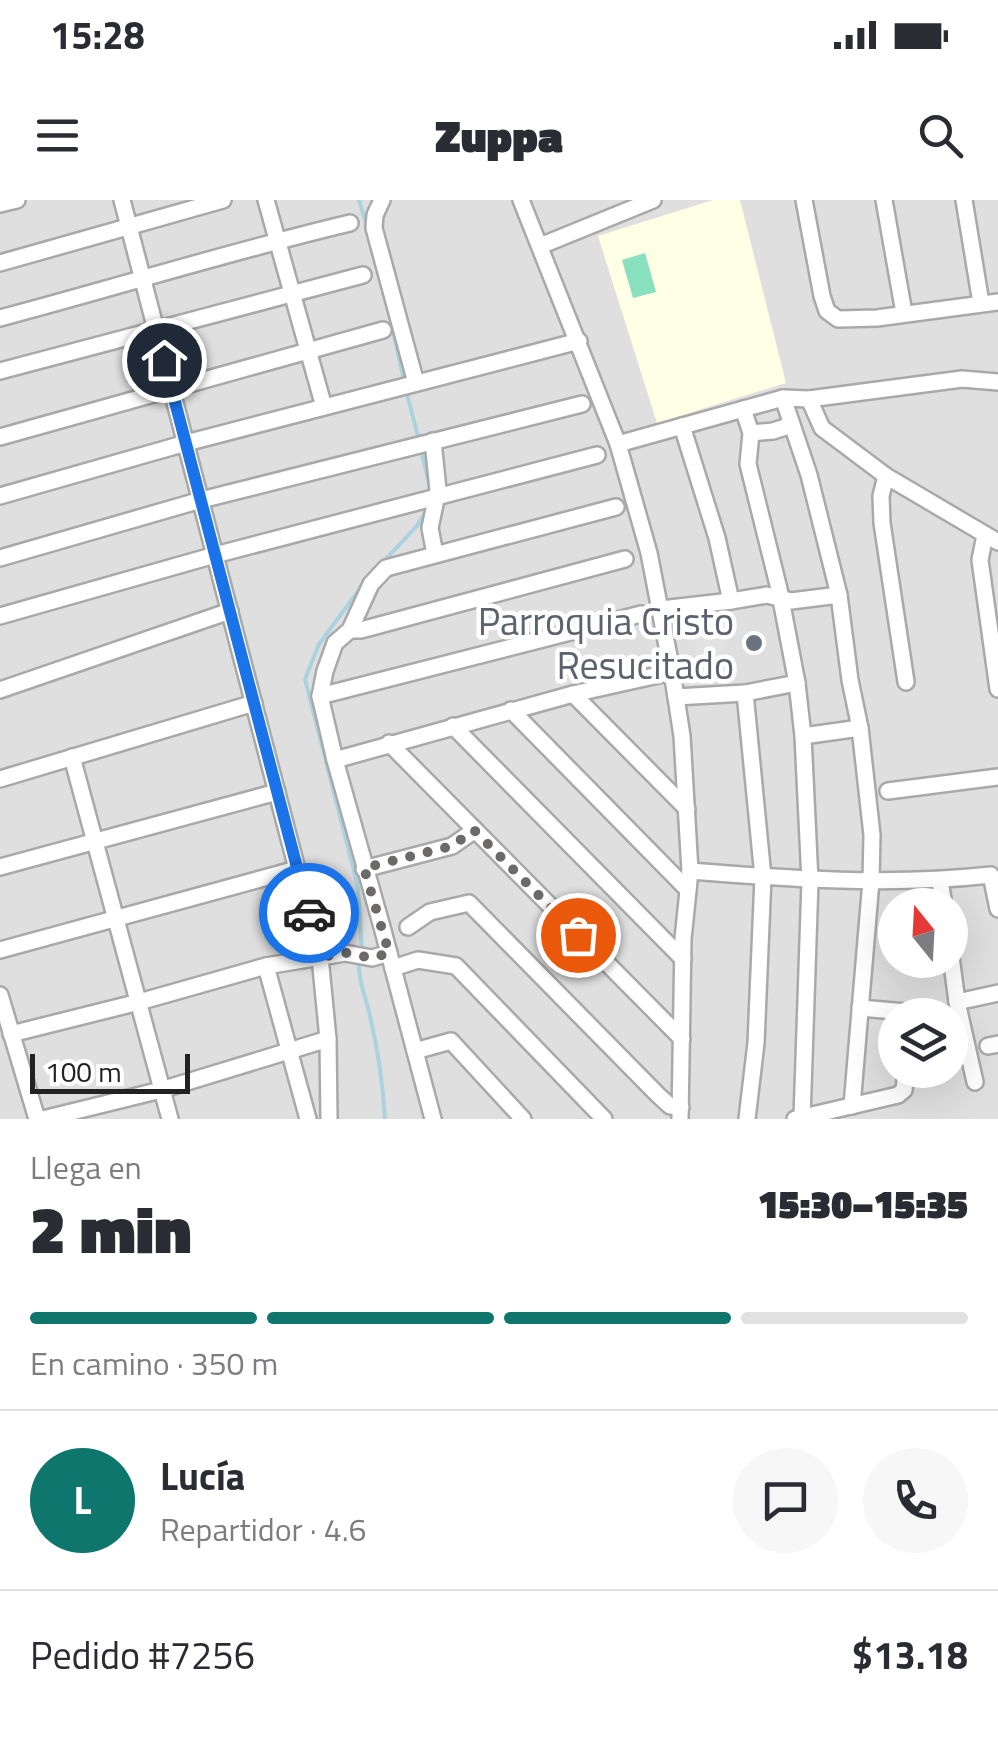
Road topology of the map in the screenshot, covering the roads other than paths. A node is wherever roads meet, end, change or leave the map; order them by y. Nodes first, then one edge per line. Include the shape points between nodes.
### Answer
1 (16, 200) edge
2 (122, 200) edge
3 (223, 200) edge
4 (266, 200) edge
5 (382, 200) edge
6 (520, 200) edge
7 (600, 200) edge
8 (653, 200) edge
9 (804, 200) edge
10 (884, 200) edge
11 (964, 200) edge
12 (0, 204) edge
13 (610, 217) junction
14 (350, 223) dead end
15 (129, 228) junction
16 (278, 240) junction
17 (540, 246) junction
18 (0, 263) edge
19 (364, 275) dead end
20 (143, 280) junction
21 (292, 294) junction
22 (998, 302) edge
23 (981, 303) junction
24 (904, 313) junction
25 (0, 318) edge
26 (156, 330) junction
27 (383, 330) dead end
28 (569, 343) junction
29 (308, 351) junction
30 (0, 371) edge
31 (998, 382) edge
32 (416, 383) junction
33 (172, 389) junction
34 (783, 398) junction
35 (809, 400) junction
36 (582, 404) dead end
37 (324, 407) junction
38 (743, 410) junction
39 (792, 425) junction
40 (682, 426) junction
41 (751, 432) junction
42 (0, 437) edge
43 (186, 443) junction
44 (618, 444) junction
45 (423, 445) junction
46 (596, 455) dead end
47 (886, 476) junction
48 (0, 496) edge
49 (431, 499) junction
50 (201, 500) junction
51 (616, 507) dead end
52 (992, 539) edge
53 (434, 554) junction
54 (216, 555) junction
55 (0, 558) edge
56 (625, 559) dead end
57 (840, 595) junction
58 (780, 598) junction
59 (731, 601) junction
60 (661, 608) junction
61 (230, 612) junction
62 (641, 614) dead end
63 (0, 616) edge
64 (350, 630) junction
65 (672, 672) junction
66 (906, 682) dead end
67 (797, 684) junction
68 (998, 689) edge
69 (0, 690) edge
70 (745, 692) junction
71 (573, 694) junction
72 (320, 696) junction
73 (676, 697) junction
74 (254, 704) junction
75 (511, 710) junction
76 (453, 726) junction
77 (860, 728) junction
78 (803, 736) junction
79 (389, 743) junction
80 (72, 756) junction
81 (334, 760) junction
82 (998, 777) edge
83 (0, 779) edge
84 (888, 791) dead end
85 (277, 792) junction
86 (687, 809) junction
87 (474, 830) junction
88 (94, 841) junction
89 (0, 867) edge
90 (297, 868) junction
91 (364, 868) junction
92 (690, 871) junction
93 (994, 874) edge
94 (763, 877) junction
95 (810, 880) junction
96 (871, 881) junction
97 (940, 881) junction
98 (941, 888) edge
99 (688, 890) junction
100 (998, 909) edge
101 (115, 918) junction
102 (382, 927) junction
103 (408, 927) junction
104 (0, 950) edge
105 (320, 957) junction
106 (682, 959) junction
107 (391, 960) junction
108 (418, 960) junction
109 (266, 966) junction
110 (998, 993) edge
111 (0, 995) edge
112 (968, 1000) edge
113 (138, 1002) junction
114 (860, 1008) junction
115 (878, 1010) edge
116 (11, 1034) junction
117 (328, 1039) junction
118 (682, 1039) junction
119 (968, 1049) edge
120 (289, 1051) junction
121 (415, 1051) junction
122 (975, 1082) dead end
123 (904, 1088) edge
124 (161, 1090) junction
125 (852, 1106) junction
126 (680, 1113) edge
127 (798, 1118) edge
128 (40, 1119) edge
129 (170, 1119) edge
130 (308, 1119) edge
131 (329, 1119) edge
132 (433, 1119) edge
133 (523, 1119) edge
134 (604, 1119) edge
135 (747, 1119) edge

1 - 12 street
2 - 15 street
3 - 15 street
4 - 16 street
5 - 32 street via 374,228
6 - 17 street
7 - 13 street
8 - 13 street
9 - 24 street via 827,310 857,319
10 - 24 street
11 - 23 street
13 - 17 street
14 - 16 street
15 - 18 street
15 - 20 street
16 - 20 street
16 - 21 street
17 - 28 street
19 - 21 street
20 - 25 street
20 - 26 street
21 - 26 street
21 - 29 street
22 - 23 street
23 - 24 street
26 - 30 street
26 - 33 street
27 - 29 street
28 - 32 street
28 - 44 street
29 - 33 street
29 - 37 street
31 - 35 street via 962,378
32 - 37 street
33 - 42 street
33 - 43 street
34 - 35 street
34 - 38 street
34 - 39 street
35 - 47 street via 822,428
36 - 45 street
37 - 43 street
38 - 40 street
38 - 41 street
39 - 41 street
39 - 57 street
40 - 44 street
40 - 59 street
41 - 58 street via 748,464
43 - 48 street
43 - 50 street
44 - 60 street
45 - 49 street
45 - 50 street
46 - 49 street
47 - 52 street
47 - 66 street via 882,523
49 - 53 street
49 - 54 street
50 - 54 street
50 - 55 street
51 - 53 street
52 - 68 street via 980,560
53 - 64 street via 379,573
54 - 61 street
54 - 63 street
56 - 64 street
57 - 58 street
57 - 77 street
58 - 59 street
58 - 67 street
59 - 60 street
60 - 65 street
61 - 69 street
61 - 74 street
62 - 72 street
64 - 72 street via 335,643
65 - 71 street
65 - 73 street
67 - 70 street
67 - 78 street
70 - 73 street
70 - 94 street
71 - 75 street
71 - 86 street
72 - 81 street
73 - 86 street
74 - 80 street
74 - 85 street
75 - 76 street
75 - 99 street
76 - 79 street
76 - 106 street
77 - 78 street
77 - 96 street
78 - 95 street
79 - 81 street
79 - 87 street
80 - 83 street
80 - 88 street
81 - 91 street
82 - 84 street
85 - 88 street
85 - 90 street
86 - 92 street
87 - 91 street via 452,846
87 - 118 street
88 - 89 street
88 - 101 street
90 - 101 street
90 - 105 street
91 - 102 street
92 - 94 street
92 - 99 street
93 - 97 street
93 - 100 street
94 - 95 street
94 - 135 street
95 - 96 street
95 - 127 street
96 - 97 street
96 - 114 street
97 - 98 street
99 - 106 street
101 - 104 street
101 - 113 street
102 - 103 street
102 - 107 street
103 - 108 street
103 - 126 street via 430,912 469,904
105 - 107 street
105 - 109 street
105 - 117 street
106 - 118 street
107 - 108 street
107 - 121 street
108 - 134 street via 456,966
109 - 113 street
109 - 120 street
110 - 112 street
111 - 116 street
113 - 116 street
113 - 124 street
114 - 115 street
114 - 125 street
116 - 128 street
117 - 120 street
117 - 131 street
118 - 126 street
119 - 122 street
120 - 124 street
120 - 130 street
121 - 132 street
121 - 133 street via 451,1041
123 - 125 street
124 - 128 street
124 - 129 street
125 - 127 street

